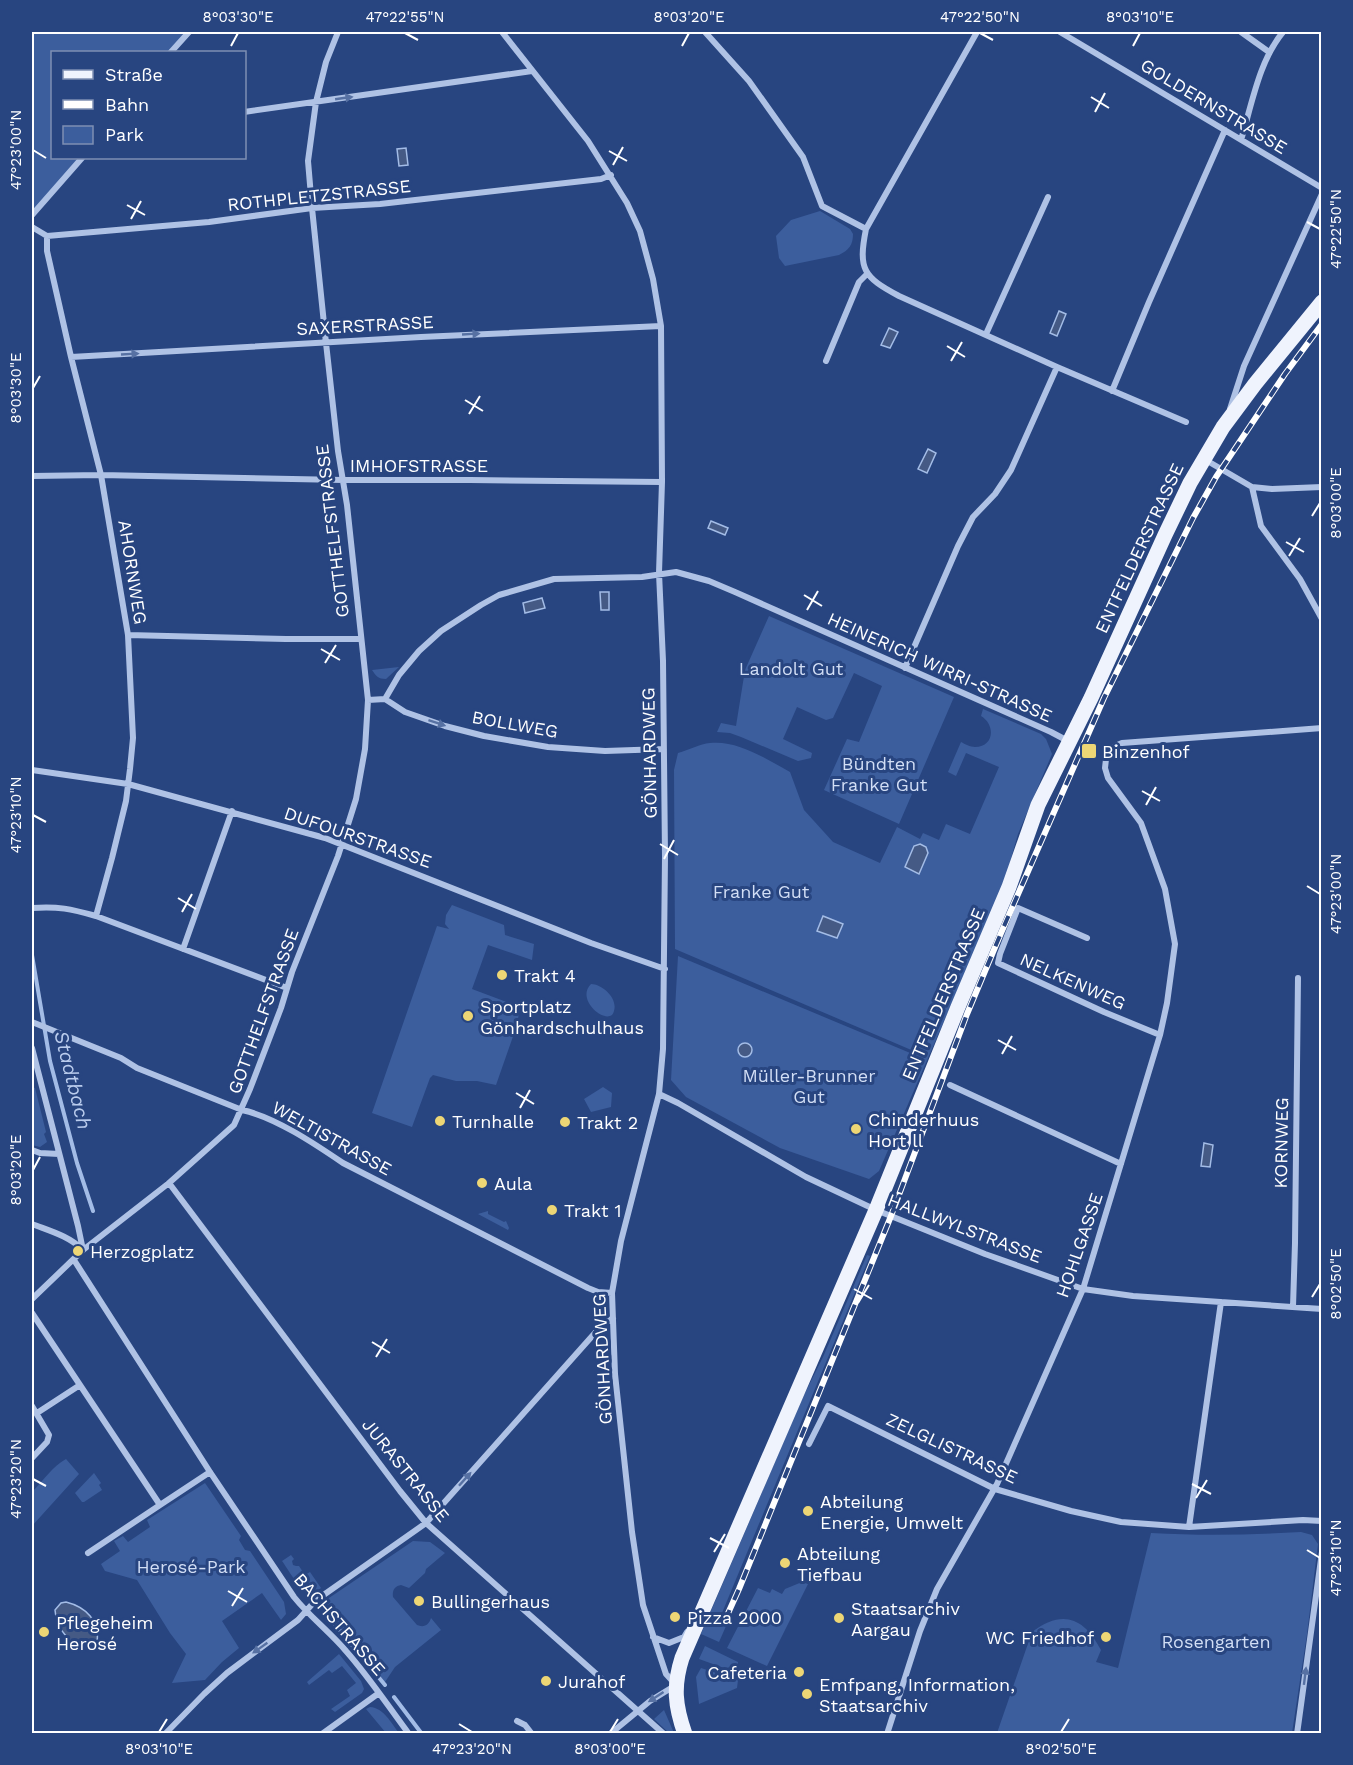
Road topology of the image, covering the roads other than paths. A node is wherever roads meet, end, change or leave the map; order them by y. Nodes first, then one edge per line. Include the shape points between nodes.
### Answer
1 (189, 32) edge
2 (338, 32) edge
3 (502, 32) edge
4 (705, 32) edge
5 (977, 32) edge
6 (1060, 32) edge
7 (1241, 32) edge
8 (1283, 32) edge
9 (172, 51) edge
10 (1269, 52) junction
11 (532, 71) junction
12 (316, 102) junction
13 (246, 112) edge
14 (1225, 130) junction
15 (1241, 140) junction
16 (81, 159) edge
17 (611, 175) junction
18 (1322, 188) edge
19 (1322, 194) edge
20 (1048, 197) dead end
21 (312, 208) junction
22 (32, 215) edge
23 (32, 227) edge
24 (866, 230) junction
25 (47, 236) junction
26 (867, 274) junction
27 (1322, 302) edge
28 (661, 326) junction
29 (986, 334) junction
30 (326, 343) junction
31 (71, 357) junction
32 (826, 361) dead end
33 (1057, 367) junction
34 (1112, 391) junction
35 (1186, 422) dead end
36 (1224, 426) junction
37 (1203, 459) junction
38 (101, 475) junction
39 (32, 476) edge
40 (343, 480) junction
41 (662, 482) junction
42 (1252, 487) junction
43 (1322, 487) edge
44 (659, 573) junction
45 (1321, 616) edge
46 (128, 635) junction
47 (360, 639) junction
48 (905, 668) junction
49 (385, 699) junction
50 (368, 700) junction
51 (1322, 728) edge
52 (1069, 742) junction
53 (664, 749) junction
54 (32, 770) edge
55 (128, 784) junction
56 (232, 812) junction
57 (342, 843) junction
58 (32, 908) edge
59 (96, 916) junction
60 (1087, 938) dead end
61 (183, 949) junction
62 (665, 969) junction
63 (1298, 978) dead end
64 (287, 988) junction
65 (33, 1022) edge
66 (1160, 1035) junction
67 (32, 1048) edge
68 (950, 1085) dead end
69 (659, 1094) junction
70 (242, 1110) junction
71 (32, 1150) edge
72 (59, 1154) junction
73 (1121, 1164) junction
74 (169, 1183) junction
75 (876, 1210) junction
76 (32, 1224) edge
77 (83, 1250) junction
78 (74, 1260) junction
79 (1083, 1288) junction
80 (612, 1293) junction
81 (32, 1299) edge
82 (1221, 1302) junction
83 (1293, 1307) junction
84 (1322, 1309) edge
85 (32, 1313) edge
86 (613, 1318) junction
87 (80, 1385) junction
88 (32, 1406) edge
89 (36, 1413) junction
90 (809, 1444) dead end
91 (32, 1458) edge
92 (210, 1472) junction
93 (995, 1489) junction
94 (160, 1505) junction
95 (1322, 1521) edge
96 (426, 1523) junction
97 (1189, 1527) junction
98 (1322, 1552) edge
99 (88, 1553) dead end
100 (306, 1612) junction
101 (699, 1614) junction
102 (653, 1636) junction
103 (676, 1685) junction
104 (379, 1694) junction
105 (637, 1711) junction
106 (518, 1721) dead end
107 (165, 1734) edge
108 (322, 1734) edge
109 (409, 1734) edge
110 (532, 1734) edge
111 (610, 1734) edge
112 (664, 1734) edge
113 (685, 1734) edge
114 (887, 1734) edge
115 (1297, 1734) edge

1 - 9 street
2 - 12 street, GOTTHELFSTRASSE
3 - 11 street, GÖNHARDWEG
4 - 24 street via 749,81 803,157 822,206
5 - 24 street
6 - 14 street, GOLDERNSTRASSE
7 - 10 street
8 - 10 street
10 - 15 street
12 -> 11 street
11 - 17 street, GÖNHARDWEG
12 - 13 street
12 - 21 street, GOTTHELFSTRASSE via 308,161
14 - 15 street, GOLDERNSTRASSE
14 - 34 street
15 - 18 street, GOLDERNSTRASSE
16 - 22 street
17 - 21 street, ROTHPLETZSTRASSE via 380,204
17 - 28 street, GÖNHARDWEG via 640,231
19 - 36 street via 1244,366
20 - 29 street
21 - 25 street, ROTHPLETZSTRASSE via 209,222
21 - 30 street, GOTTHELFSTRASSE
23 - 25 street
24 - 26 street via 862,250
25 - 31 street, AHORNWEG
26 - 29 street via 898,296
26 - 32 street via 859,282
27 - 36 main road, ENTFELDERSTRASSE
30 -> 28 street, SAXERSTRASSE
28 - 41 street, GÖNHARDWEG
29 - 33 street
31 -> 30 street, SAXERSTRASSE
30 - 40 street, GOTTHELFSTRASSE
31 - 38 street, AHORNWEG
33 - 34 street
33 - 48 street via 1011,470 973,517 958,546
34 - 35 street
36 - 37 main road, ENTFELDERSTRASSE
37 - 42 street
37 - 52 main road, ENTFELDERSTRASSE
38 - 39 street, IMHOFSTRASSE
38 - 40 street, IMHOFSTRASSE
38 - 46 street, AHORNWEG
40 - 41 street, IMHOFSTRASSE
40 - 47 street, GOTTHELFSTRASSE
41 - 44 street, GÖNHARDWEG
42 - 43 street
42 - 45 street via 1261,526 1300,579
44 - 48 street, HEINERICH WIRRI-STRASSE via 676,572 710,581
44 - 49 street, HEINERICH WIRRI-STRASSE via 642,577 554,579 499,595 419,651
44 - 53 street, GÖNHARDWEG
46 - 47 street
46 - 55 street, AHORNWEG via 133,738
47 - 50 street, GOTTHELFSTRASSE
48 - 52 street, HEINERICH WIRRI-STRASSE
49 - 50 street
49 -> 53 street, BOLLWEG via 416,716 495,738 586,750
50 - 57 street, GOTTHELFSTRASSE via 366,749
51 - 66 street, HOHLGASSE via 1122,742 1110,751 1105,768 1108,778 1141,823 1165,889 1175,944
52 - 75 main road, ENTFELDERSTRASSE via 1038,805 1009,887
53 - 62 street, GÖNHARDWEG
54 - 55 street, DUFOURSTRASSE
55 - 56 street, DUFOURSTRASSE
55 - 59 street, AHORNWEG
56 - 57 street, DUFOURSTRASSE
56 - 61 street
57 - 62 street, DUFOURSTRASSE
57 - 64 street, GOTTHELFSTRASSE
58 - 59 street via 69,908
59 - 61 street
60 - 66 street, NELKENWEG via 1018,908 998,963
61 - 64 street
62 - 69 street, GÖNHARDWEG
63 - 83 street, KORNWEG
64 - 70 street, GOTTHELFSTRASSE
65 - 70 street, WELTISTRASSE
66 - 73 street, HOHLGASSE
67 - 72 street
68 - 73 street
69 - 75 street, HALLWYLSTRASSE via 806,1177
69 - 80 street, GÖNHARDWEG via 621,1241
70 - 74 street, GOTTHELFSTRASSE via 228,1133
70 - 80 street, WELTISTRASSE via 282,1126 343,1163 588,1288
71 - 72 street
72 - 77 street
73 - 79 street, HOHLGASSE
74 - 77 street, GOTTHELFSTRASSE
74 - 96 street, JURASTRASSE
75 - 79 street, HALLWYLSTRASSE
75 - 101 main road, ENTFELDERSTRASSE
76 - 77 street via 75,1242
77 - 78 street
78 - 81 street
78 - 92 street, BACHSTRASSE
79 - 82 street, HALLWYLSTRASSE
79 - 93 street, HOHLGASSE
80 - 86 street, GÖNHARDWEG
82 - 83 street, HALLWYLSTRASSE
82 - 97 street
83 - 84 street, HALLWYLSTRASSE
85 - 87 street
96 -> 86 street via 602,1325
86 - 102 street, GÖNHARDWEG via 632,1532 643,1605
87 - 89 street
87 - 94 street
88 - 89 street
89 - 91 street via 49,1435 48,1442
90 - 93 street, ZELGLISTRASSE via 828,1406
92 - 94 street
92 - 100 street, BACHSTRASSE
93 - 97 street, ZELGLISTRASSE via 1121,1522
93 - 114 street, HOHLGASSE via 937,1589
94 - 99 street
95 - 97 street, ZELGLISTRASSE
96 - 100 street via 315,1601
96 - 105 street, JURASTRASSE
115 -> 98 street
100 - 104 street, BACHSTRASSE via 347,1651
100 -> 107 street via 227,1673
101 - 102 street via 684,1637 669,1643
101 - 103 main road, ENTFELDERSTRASSE
102 - 103 street, GÖNHARDWEG via 666,1674
103 -> 105 street
103 - 113 main road, ENTFELDERSTRASSE via 676,1703
104 - 108 street
104 - 109 street, BACHSTRASSE
105 - 111 street
105 - 112 street, JURASTRASSE
106 - 110 street

